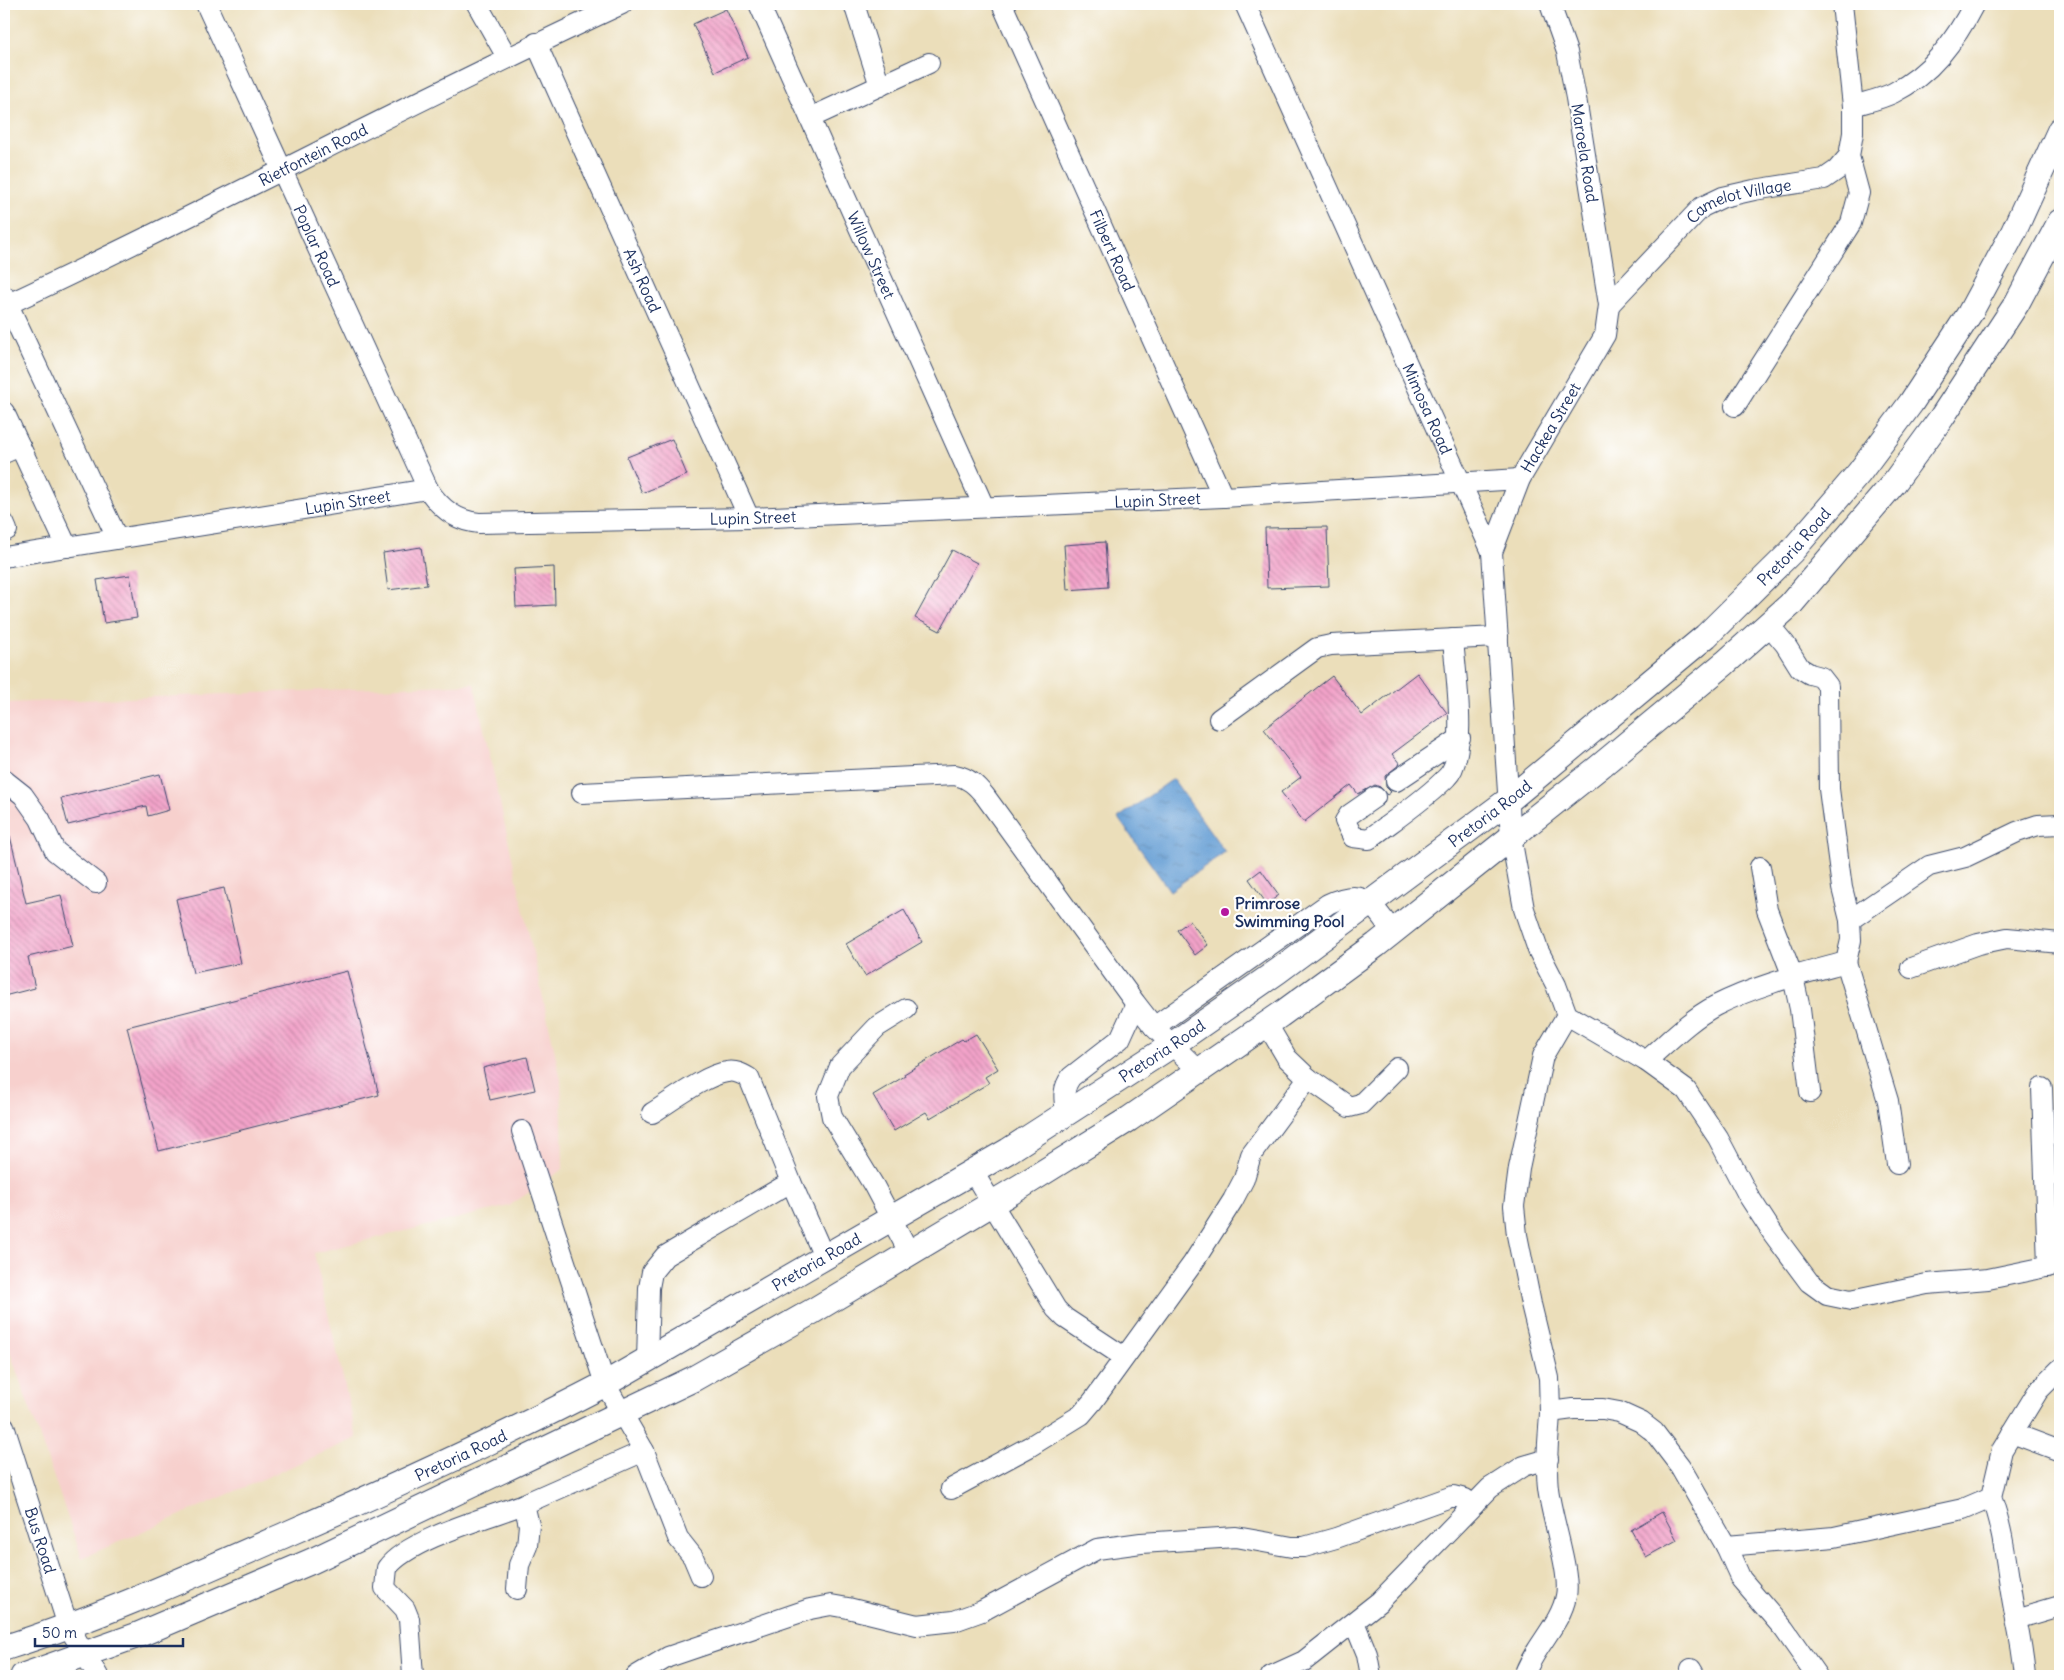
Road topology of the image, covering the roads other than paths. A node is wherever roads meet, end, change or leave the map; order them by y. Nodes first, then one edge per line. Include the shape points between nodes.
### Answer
1 (206, 4) edge
2 (477, 4) edge
3 (622, 4) edge
4 (759, 4) edge
5 (854, 4) edge
6 (1002, 4) edge
7 (1245, 4) edge
8 (1550, 4) edge
9 (1842, 4) edge
10 (1974, 4) edge
11 (536, 43) junction
12 (507, 57) junction
13 (929, 63) dead end
14 (880, 86) junction
15 (1853, 106) junction
16 (810, 118) junction
17 (2060, 130) edge
18 (1849, 156) junction
19 (283, 172) junction
20 (2060, 222) edge
21 (5, 303) edge
22 (1609, 305) junction
23 (1735, 406) dead end
24 (4, 412) edge
25 (12, 450) edge
26 (1520, 479) junction
27 (1460, 482) junction
28 (428, 489) junction
29 (1223, 497) junction
30 (1832, 504) junction
31 (984, 507) junction
32 (749, 518) junction
33 (1860, 524) junction
34 (117, 538) junction
35 (67, 547) junction
36 (1492, 552) junction
37 (4, 557) edge
38 (1769, 625) junction
39 (1498, 637) junction
40 (1453, 639) junction
41 (1219, 719) dead end
42 (1460, 738) junction
43 (4, 780) edge
44 (1396, 782) dead end
45 (582, 793) dead end
46 (1375, 797) dead end
47 (1510, 799) junction
48 (2060, 824) edge
49 (1512, 837) junction
50 (1760, 867) dead end
51 (96, 883) dead end
52 (1369, 901) junction
53 (1850, 920) junction
54 (1393, 932) junction
55 (2060, 943) edge
56 (1846, 962) junction
57 (1911, 968) dead end
58 (1793, 977) junction
59 (1136, 1004) junction
60 (906, 1009) dead end
61 (1567, 1015) junction
62 (1267, 1024) junction
63 (1154, 1027) junction
64 (1172, 1045) junction
65 (1646, 1061) junction
66 (1397, 1068) dead end
67 (1199, 1071) junction
68 (1308, 1078) junction
69 (2042, 1088) dead end
70 (1810, 1092) dead end
71 (1066, 1112) junction
72 (652, 1113) dead end
73 (522, 1131) dead end
74 (1897, 1164) dead end
75 (973, 1172) junction
76 (791, 1182) junction
77 (992, 1204) junction
78 (2053, 1219) edge
79 (891, 1221) junction
80 (910, 1254) junction
81 (825, 1259) junction
82 (2054, 1266) edge
83 (1124, 1357) junction
84 (647, 1361) junction
85 (2060, 1368) edge
86 (605, 1384) junction
87 (622, 1412) junction
88 (1550, 1412) junction
89 (2012, 1433) junction
90 (5, 1437) edge
91 (644, 1451) junction
92 (2060, 1452) edge
93 (1548, 1459) junction
94 (951, 1489) dead end
95 (1991, 1497) junction
96 (524, 1504) junction
97 (1474, 1505) junction
98 (424, 1508) junction
99 (438, 1536) junction
100 (1726, 1546) junction
101 (702, 1576) dead end
102 (517, 1589) dead end
103 (2060, 1606) edge
104 (2016, 1619) junction
105 (1354, 1622) junction
106 (68, 1626) junction
107 (4, 1648) edge
108 (84, 1654) junction
109 (23, 1676) edge
110 (98, 1676) edge
111 (413, 1676) edge
112 (636, 1676) edge
113 (1271, 1676) edge
114 (1371, 1676) edge
115 (1524, 1676) edge
116 (1817, 1676) edge
117 (2025, 1676) edge

1 - 19 street, Poplar Road
2 - 12 street
3 - 11 street, Rietfontein Road
4 - 16 street, Willow Street
5 - 14 street
6 - 29 street, Filbert Road
7 - 27 street, Mimosa Road
8 - 22 street, Maroela Road via 1567,52
9 - 15 street
10 - 15 street via 1959,32 1919,77 1892,94
11 - 12 street, Rietfontein Road
11 - 32 street, Ash Road
12 - 19 street, Rietfontein Road
13 - 14 street
14 - 16 street
15 - 18 street
16 - 31 street, Willow Street
17 - 30 main road, Pretoria Road via 2013,233 1970,313 1912,403
18 - 22 street, Camelot Village via 1824,179 1723,197 1702,207
18 - 23 street via 1859,193 1851,222
19 - 21 street, Rietfontein Road
19 - 28 street, Poplar Road
20 - 33 main road, Pretoria Road via 2017,303 1981,361
21 - 34 street
22 - 26 street, Hackea Street via 1604,336
24 - 25 street
25 - 35 street
26 - 27 street, Lupin Street
26 - 36 street, Hackea Street
27 - 29 street, Lupin Street
27 - 36 street, Mimosa Road
28 - 32 street, Lupin Street via 436,502 459,519 479,523
28 - 34 street, Lupin Street
29 - 31 street, Lupin Street
30 - 33 main road
30 - 47 main road, Pretoria Road via 1791,552 1706,636
31 - 32 street, Lupin Street
33 - 38 main road, Pretoria Road
34 - 35 street, Lupin Street
35 - 37 street, Lupin Street
36 - 39 street, Mimosa Road
38 - 49 main road, Pretoria Road
38 - 53 street via 1800,668 1821,677 1828,686 1829,789 1842,888
39 - 40 street
39 - 47 street, Mimosa Road
40 - 41 street via 1317,648
40 - 42 street
42 - 44 street
42 - 46 street via 1457,761 1449,776 1369,839 1353,837 1345,821
43 - 51 street via 23,795 40,819 55,851
45 - 59 street via 945,775 964,777 985,796
47 - 49 street, Mimosa Road
47 - 52 main road, Pretoria Road
48 - 53 street via 2038,825 1965,857 1929,866
49 - 54 main road, Pretoria Road
49 - 61 street, Mimosa Road via 1524,910
50 - 58 street via 1767,910
52 - 54 street
52 - 63 street via 1354,895 1328,904
52 - 64 main road, Pretoria Road via 1278,971
53 - 56 street via 1851,940
54 - 62 main road, Pretoria Road
55 - 57 street via 2008,938 1978,944
56 - 58 street
56 - 74 street via 1888,1101
58 - 65 street via 1714,1007
58 - 70 street via 1805,1038
59 - 63 street
59 - 71 street via 1120,1039 1066,1085 1063,1093
60 - 79 street via 877,1027 840,1066 828,1096 832,1117
61 - 65 street
61 - 88 street via 1542,1056 1514,1206 1516,1235 1549,1378
62 - 67 main road, Pretoria Road
62 - 68 street via 1287,1058
63 - 64 street
64 - 67 street
64 - 71 main road, Pretoria Road
65 - 82 street via 1686,1090 1774,1235 1809,1282 1827,1294 1851,1300 1926,1284 1988,1279
66 - 68 street via 1361,1104 1349,1107
67 - 77 main road, Pretoria Road via 1129,1119
68 - 83 street via 1251,1155 1233,1200 1193,1263
69 - 78 street
71 - 75 main road, Pretoria Road
72 - 76 street via 712,1076 738,1072 749,1078
73 - 86 street
75 - 77 street
75 - 79 main road, Pretoria Road
76 - 81 street
76 - 84 street via 664,1256 652,1272 649,1288
77 - 80 main road, Pretoria Road
77 - 83 street via 1056,1309
78 - 82 street
79 - 80 street
79 - 81 main road, Pretoria Road
80 - 87 main road, Pretoria Road via 694,1379
81 - 84 main road, Pretoria Road
83 - 94 street via 1081,1415 1029,1448
84 - 86 main road, Pretoria Road
85 - 89 street via 2038,1391
86 - 87 street
86 - 106 main road, Pretoria Road via 332,1514 183,1580
87 - 91 street
87 - 98 main road, Pretoria Road
88 - 93 street
88 - 100 street via 1603,1409 1634,1418 1654,1432 1680,1466
89 - 92 street
89 - 95 street via 2002,1450
90 - 106 street, Bus Road
91 - 96 street
91 - 101 street via 674,1531 694,1557
93 - 97 street via 1508,1475
93 - 115 street via 1548,1487 1565,1568 1566,1596
95 - 100 street via 1963,1509 1834,1537
95 - 104 street via 2000,1520
96 - 99 street
96 - 102 street via 529,1525
97 - 105 street via 1380,1601
97 - 112 street via 1453,1496 1304,1547 1236,1537 1097,1549 968,1617 916,1625 831,1605 668,1657
98 - 99 street
98 - 108 main road, Pretoria Road via 312,1561 138,1635
99 - 111 street via 398,1557 390,1563 385,1574 385,1588 406,1609 409,1619
100 - 116 street via 1741,1579 1784,1629
103 - 104 street
104 - 117 street via 2022,1638
105 - 113 street via 1304,1661
105 - 114 street via 1367,1654
106 - 107 main road, Pretoria Road
106 - 108 street, Bus Road
108 - 109 main road, Pretoria Road
108 - 110 street, Bus Road

